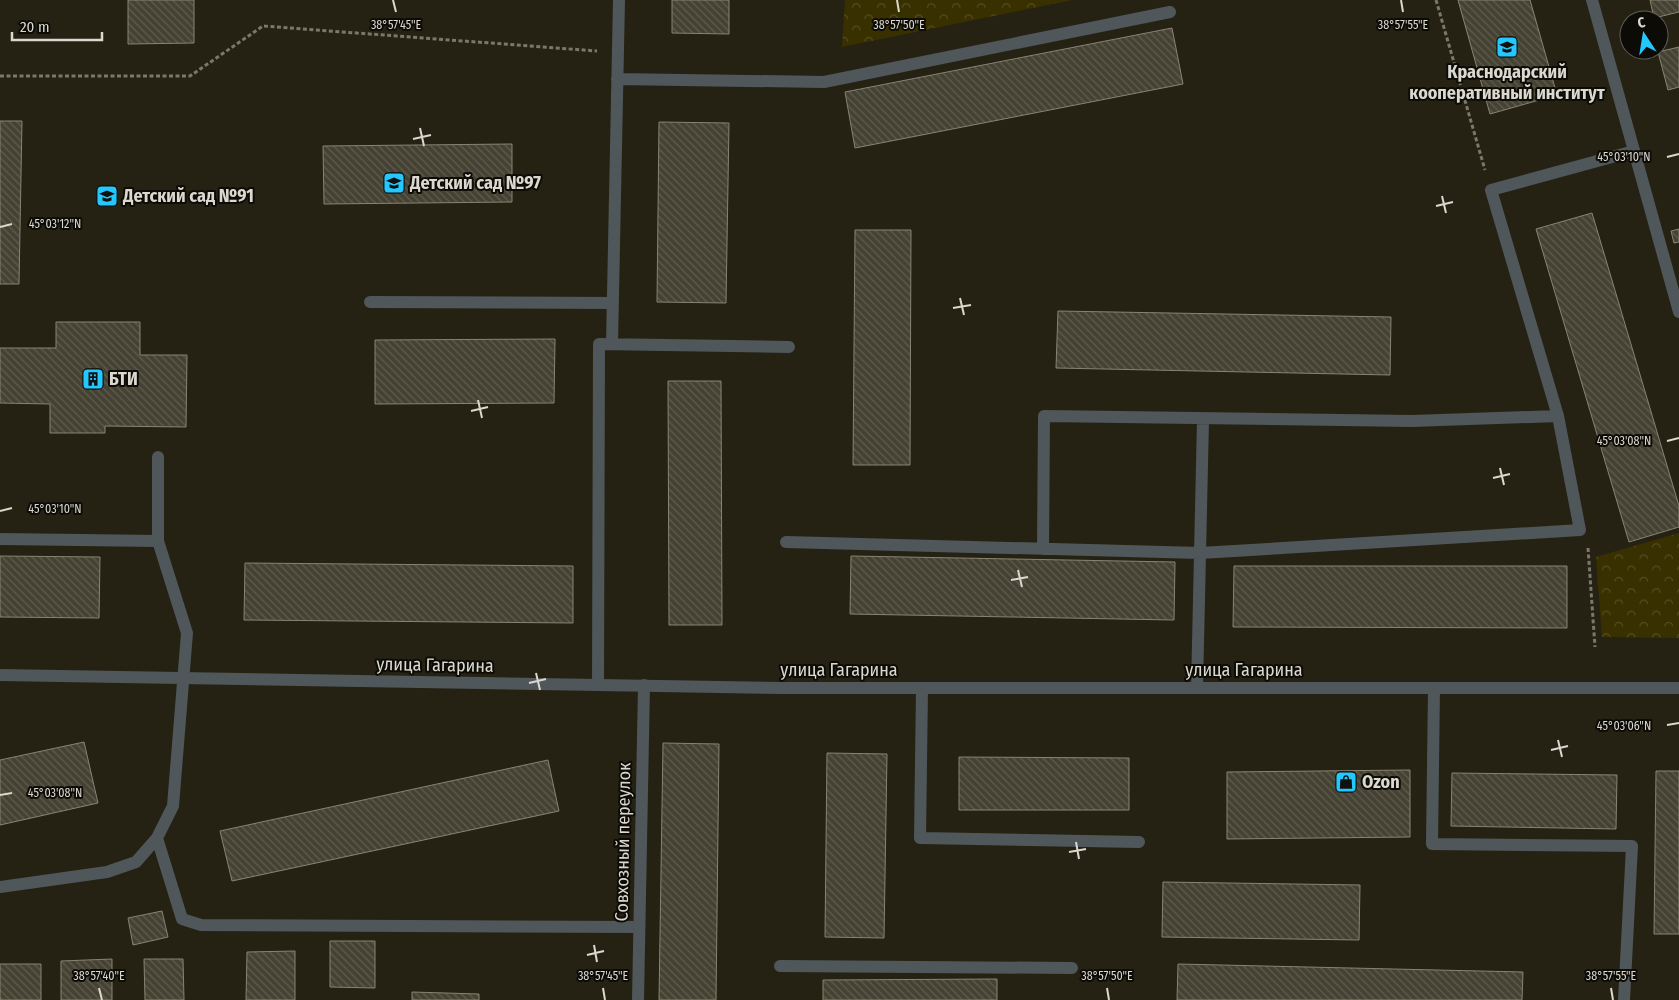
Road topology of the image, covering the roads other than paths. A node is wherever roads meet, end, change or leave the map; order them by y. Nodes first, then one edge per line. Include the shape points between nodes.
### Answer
1 (618, 0) edge
2 (1592, 0) edge
3 (1170, 12) dead end
4 (617, 79) junction
5 (1634, 151) junction
6 (370, 302) dead end
7 (613, 303) junction
8 (1679, 312) edge
9 (612, 344) junction
10 (789, 347) dead end
11 (1558, 416) junction
12 (1203, 420) junction
13 (158, 457) dead end
14 (0, 539) edge
15 (158, 541) junction
16 (786, 542) dead end
17 (1042, 549) junction
18 (1200, 553) junction
19 (0, 675) edge
20 (183, 678) junction
21 (598, 685) junction
22 (644, 685) junction
23 (922, 688) junction
24 (1197, 688) junction
25 (1434, 688) junction
26 (1679, 688) edge
27 (157, 838) junction
28 (1139, 842) dead end
29 (0, 887) edge
30 (639, 927) junction
31 (780, 966) dead end
32 (1072, 968) dead end
33 (638, 1000) edge
34 (1624, 1000) edge

1 - 4 street
2 - 5 street
3 - 4 street via 824,82
4 - 7 street
5 - 8 street
5 - 11 street via 1491,190
6 - 7 street
7 - 9 street
9 - 10 street
9 - 21 street via 598,344
11 - 12 street via 1412,421
11 - 18 street via 1580,530
12 - 17 street via 1044,416
12 - 18 street
13 - 15 street
14 - 15 street
15 - 20 street via 187,633
16 - 17 street
17 - 18 street
18 - 24 street
19 - 20 street, улица Гагарина
20 - 21 street, улица Гагарина
20 - 27 street via 172,806
21 - 22 street, улица Гагарина
22 - 23 street, улица Гагарина
22 - 30 street, Совхозный переулок
23 - 24 street, улица Гагарина
23 - 28 street via 920,838
24 - 25 street, улица Гагарина
25 - 26 street, улица Гагарина
25 - 34 street via 1432,844 1632,846
27 - 29 street via 136,862 106,872
27 - 30 street via 182,918 201,925
30 - 33 street, Совхозный переулок
31 - 32 street

